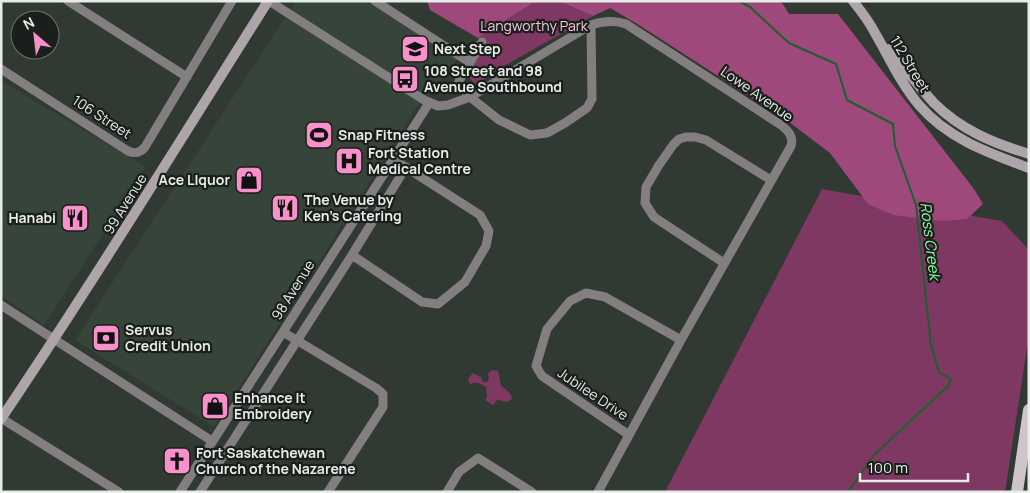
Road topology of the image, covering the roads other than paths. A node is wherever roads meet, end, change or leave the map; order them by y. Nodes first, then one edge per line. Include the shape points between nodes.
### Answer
1 (68, 1) edge
2 (232, 1) edge
3 (269, 1) edge
4 (375, 1) edge
5 (853, 1) edge
6 (591, 24) junction
7 (874, 31) junction
8 (482, 42) dead end
9 (469, 62) junction
10 (1, 69) edge
11 (187, 77) junction
12 (470, 97) junction
13 (429, 103) junction
14 (1029, 154) edge
15 (393, 159) junction
16 (406, 167) junction
17 (1029, 168) edge
18 (771, 180) junction
19 (352, 255) junction
20 (724, 264) junction
21 (1, 305) edge
22 (283, 332) junction
23 (54, 340) junction
24 (681, 340) junction
25 (297, 341) junction
26 (1029, 410) edge
27 (2, 418) edge
28 (629, 435) junction
29 (212, 441) junction
30 (119, 492) edge
31 (180, 492) edge
32 (200, 492) edge
33 (328, 492) edge
34 (447, 492) edge
35 (532, 492) edge
36 (598, 492) edge
37 (1017, 492) edge

1 - 11 street
2 - 11 street
3 - 13 street
3 - 23 main road, 99 Avenue
4 - 9 street
5 - 7 main road, 112 Street
6 - 12 street, Lowe Avenue
6 - 12 street via 592,99 587,108 565,123 547,133 530,135 499,120
6 - 18 street, Lowe Avenue via 613,21 626,24 784,128 792,137 792,143
7 - 14 main road, 112 Street via 925,93 960,125 974,134
7 - 17 main road, 112 Street via 910,94 929,116 972,145
8 - 9 street
9 - 12 street via 459,81
10 - 11 street, 106 Street via 133,153 145,147
12 - 13 street, Lowe Avenue via 448,105
13 - 15 street, 98 Avenue
15 - 16 street
15 - 22 street, 98 Avenue
16 - 19 street
16 - 19 street via 480,215 489,231 486,246 465,282 438,304 422,302
18 - 20 street, Lowe Avenue
18 - 20 street via 706,140 691,136 673,145 646,186 645,203 654,217
19 - 25 street
20 - 24 street, Lowe Avenue
21 - 23 street
22 - 25 street
22 - 29 street, 98 Avenue
23 - 27 main road, 99 Avenue
23 - 29 street
24 - 28 street, Lowe Avenue
24 - 28 street, Jubilee Drive via 605,296 586,293 570,301 547,329 536,366 542,376
25 - 32 street
25 - 33 street via 383,394 383,407
26 - 37 main road
27 - 30 street
28 - 36 street, Lowe Avenue
29 - 31 street, 98 Avenue
34 - 35 street via 458,472 478,458

